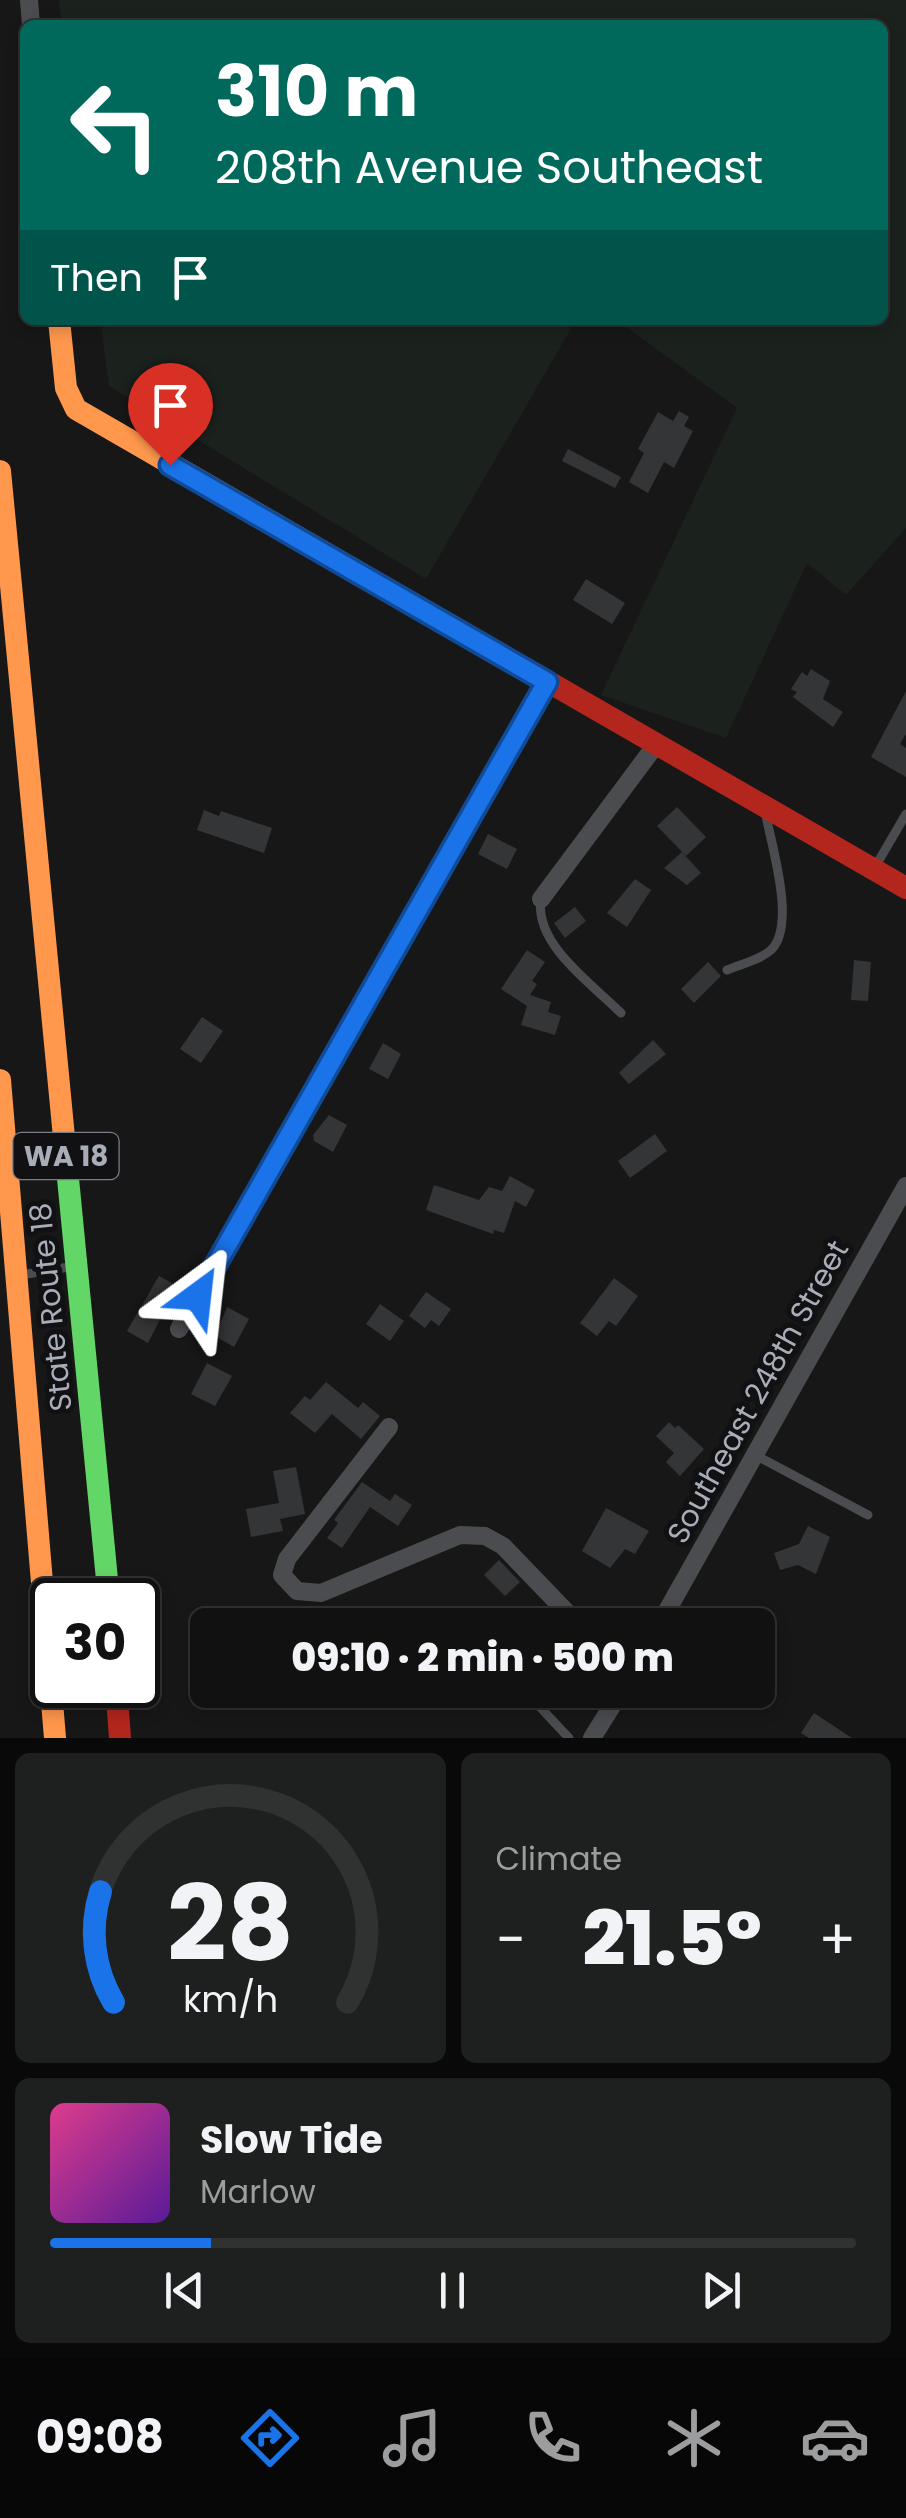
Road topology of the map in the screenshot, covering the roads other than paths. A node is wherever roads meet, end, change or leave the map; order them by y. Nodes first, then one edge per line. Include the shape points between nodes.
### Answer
1 (60, 325) edge
2 (0, 470) edge
3 (547, 682) junction
4 (655, 746) junction
5 (765, 808) junction
6 (906, 814) edge
7 (874, 870) junction
8 (906, 888) edge
9 (541, 899) joint
10 (727, 970) dead end
11 (621, 1013) dead end
12 (0, 1080) edge
13 (906, 1186) edge
14 (77, 1266) junction
15 (17, 1275) junction
16 (179, 1329) dead end
17 (390, 1427) dead end
18 (753, 1454) junction
19 (868, 1515) dead end
20 (106, 1578) edge
21 (558, 1608) edge
22 (669, 1608) edge
23 (118, 1708) edge
24 (541, 1708) edge
25 (611, 1708) edge
26 (55, 1738) edge
27 (120, 1738) edge
28 (569, 1738) edge
29 (592, 1738) edge

1 - 3 main road via 66,388 76,408
2 - 14 main road, State Route 18 / WA 18
3 - 4 main road
3 - 16 street
4 - 5 main road
4 - 9 street
5 - 7 main road
5 - 10 lane via 784,918 780,939 768,953
6 - 7 lane
7 - 8 main road
9 - 11 lane via 538,919 549,940
12 - 15 main road, State Route 18 / WA 18
13 - 18 street, Southeast 248th Street
14 - 15 lane
14 - 20 main road, State Route 18 / WA 18
15 - 26 main road, State Route 18 / WA 18
17 - 21 street via 287,1559 282,1574 297,1591 321,1594 460,1535 485,1536 503,1546
18 - 19 lane
18 - 22 street, Southeast 248th Street
23 - 27 main road
24 - 28 lane
25 - 29 street

